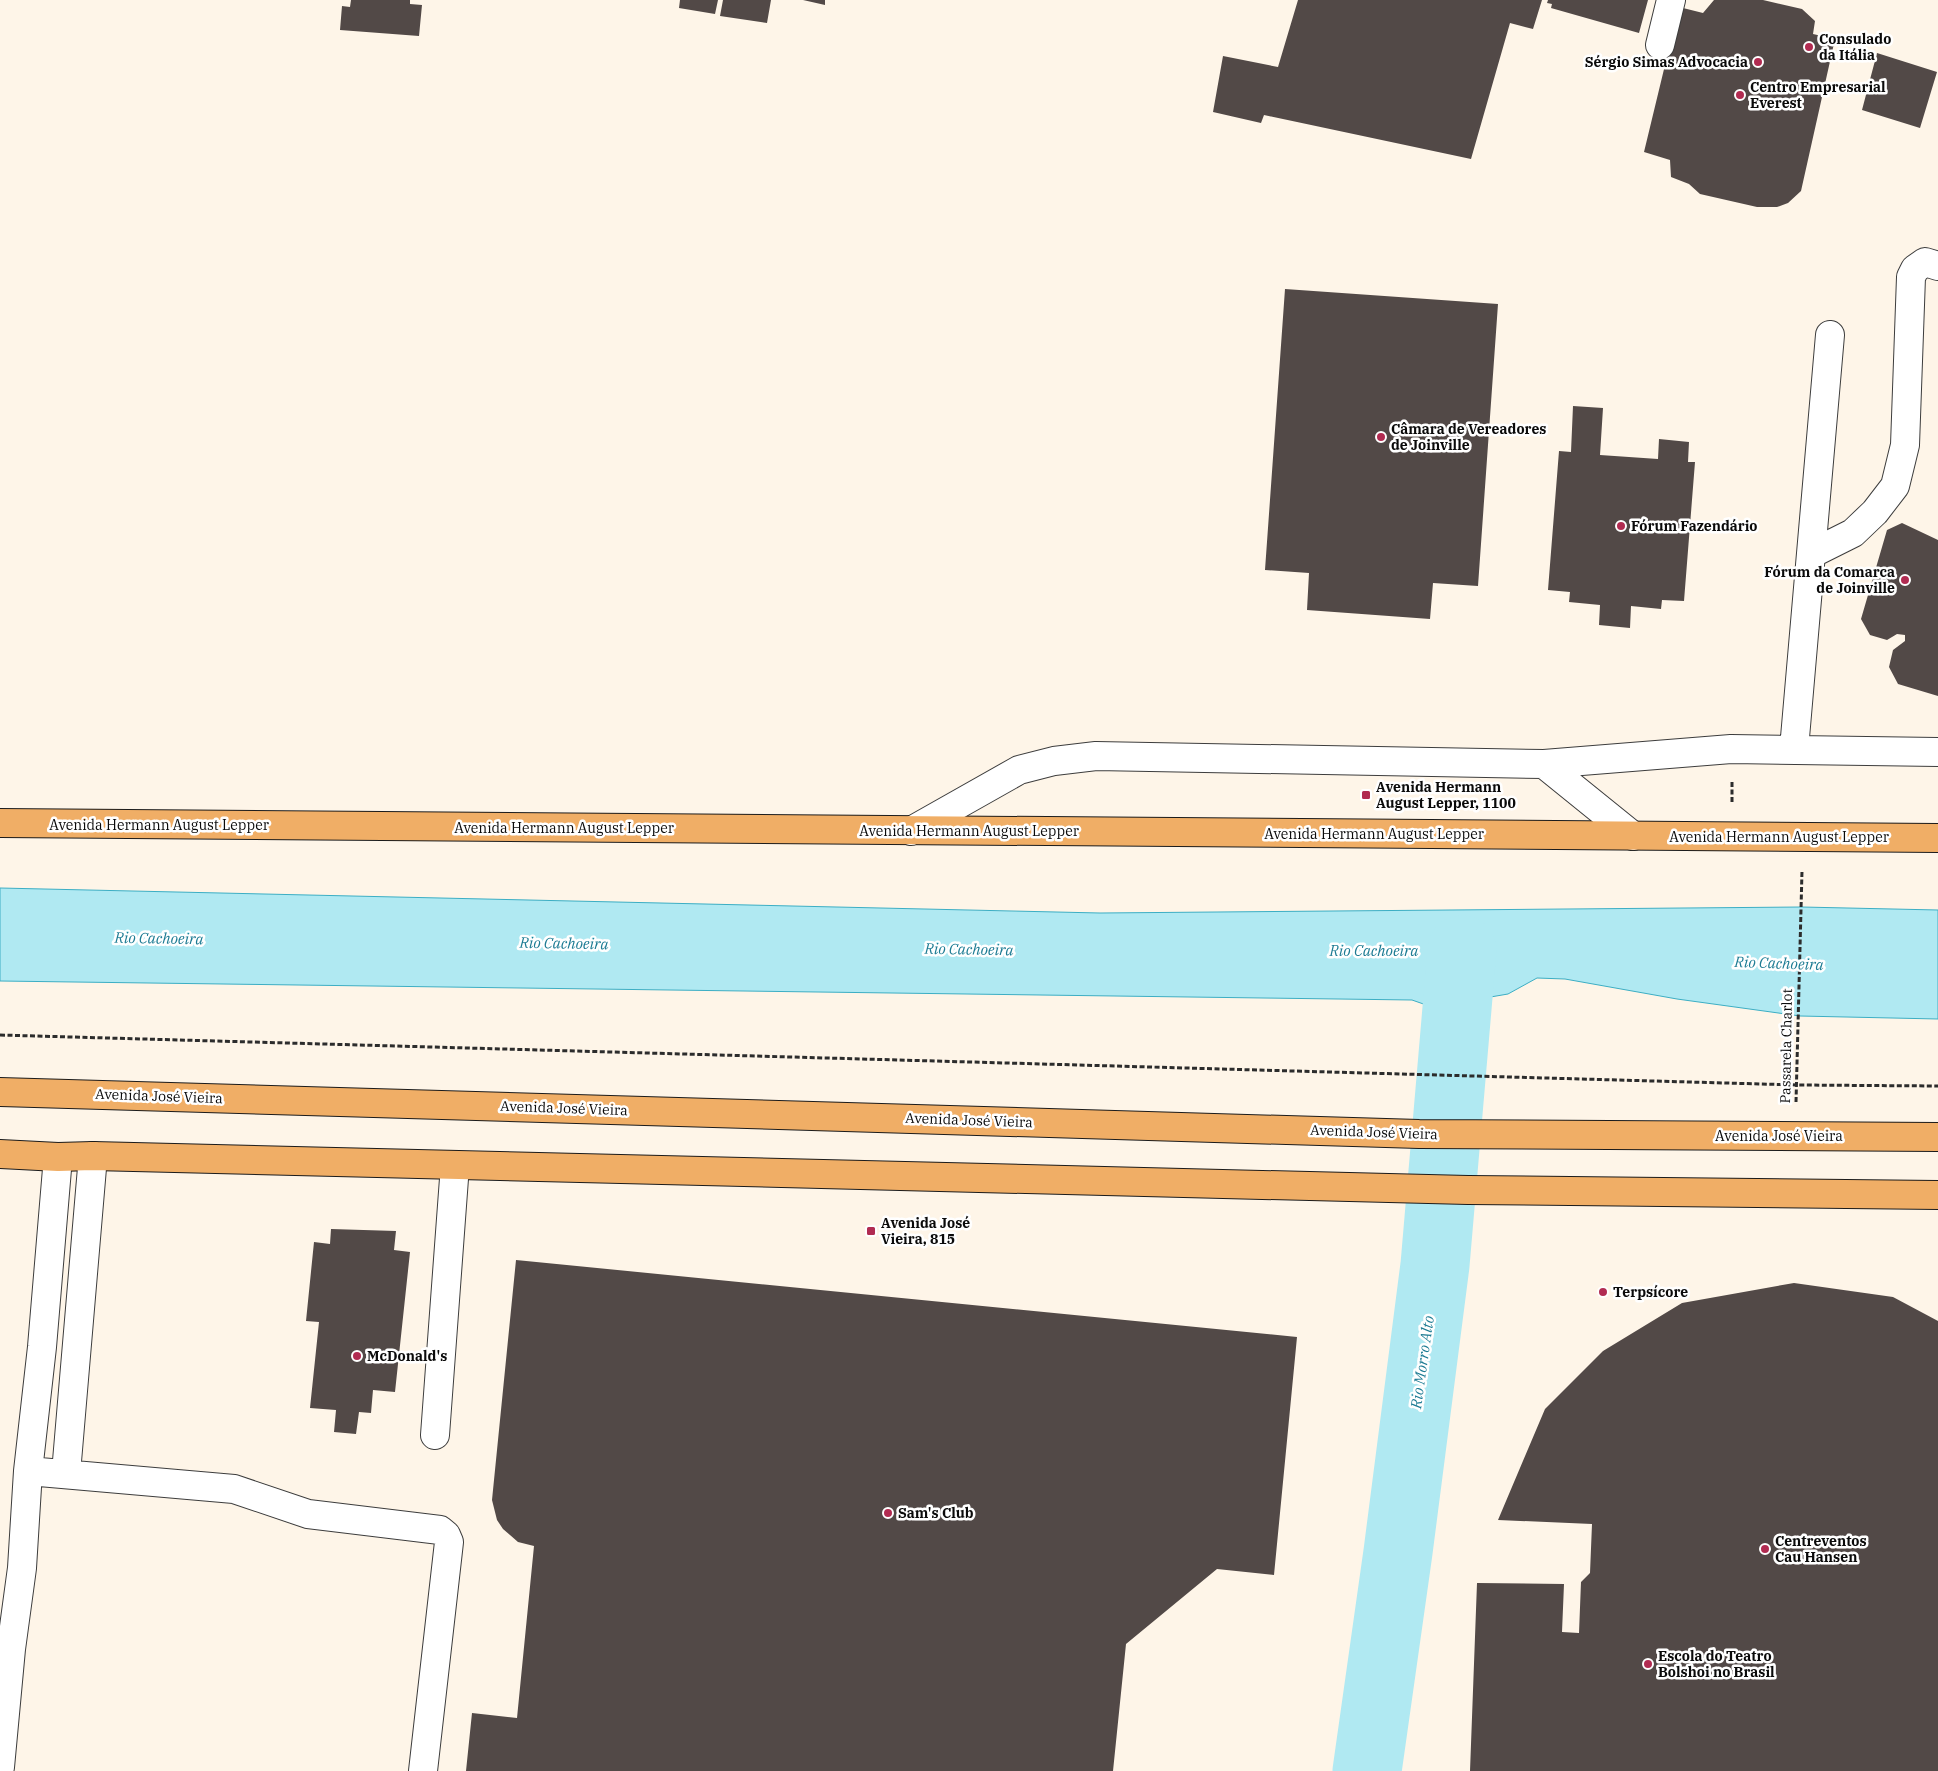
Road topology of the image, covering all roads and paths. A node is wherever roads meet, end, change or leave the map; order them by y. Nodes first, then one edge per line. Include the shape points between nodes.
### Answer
1 (1671, 0) edge
2 (1660, 45) dead end
3 (1938, 266) edge
4 (1830, 335) dead end
5 (1811, 554) junction
6 (1731, 749) junction
7 (1794, 749) junction
8 (1938, 752) edge
9 (1544, 764) junction
10 (0, 824) edge
11 (911, 830) junction
12 (1633, 836) junction
13 (1733, 837) junction
14 (1938, 838) edge
15 (1801, 896) dead end
16 (0, 1035) edge
17 (1797, 1085) junction
18 (1938, 1086) edge
19 (0, 1092) edge
20 (1796, 1136) junction
21 (1938, 1137) edge
22 (0, 1154) edge
23 (93, 1156) junction
24 (58, 1157) junction
25 (455, 1165) junction
26 (1936, 1196) edge
27 (435, 1435) dead end
28 (28, 1471) junction
29 (66, 1473) junction
30 (0, 1767) edge
31 (423, 1771) edge

1 - 2 street
3 - 5 street via 1925,262 1911,276 1905,445 1895,486 1875,512 1852,533
4 - 5 street
5 - 7 street
6 - 7 street
6 - 9 street
6 - 13 path
7 - 8 street
9 - 11 street via 1096,756 1054,760 1019,770
9 - 12 street
10 - 11 main road, Avenida Hermann August Lepper
11 - 12 main road, Avenida Hermann August Lepper
12 - 13 main road, Avenida Hermann August Lepper
13 - 14 main road, Avenida Hermann August Lepper
15 - 17 path, Passarela Charlot
16 - 17 path
17 - 18 path
17 - 20 path, Passarela Charlot
19 - 20 main road, Avenida José Vieira via 1419,1134
20 - 21 main road, Avenida José Vieira
22 - 24 main road
23 - 24 main road
23 - 25 main road
23 - 29 street
24 - 28 street
25 - 26 main road via 1468,1190
25 - 27 street
28 - 29 street
28 - 30 street via 22,1568
29 - 31 street via 234,1488 308,1514 440,1530 446,1535 449,1542

